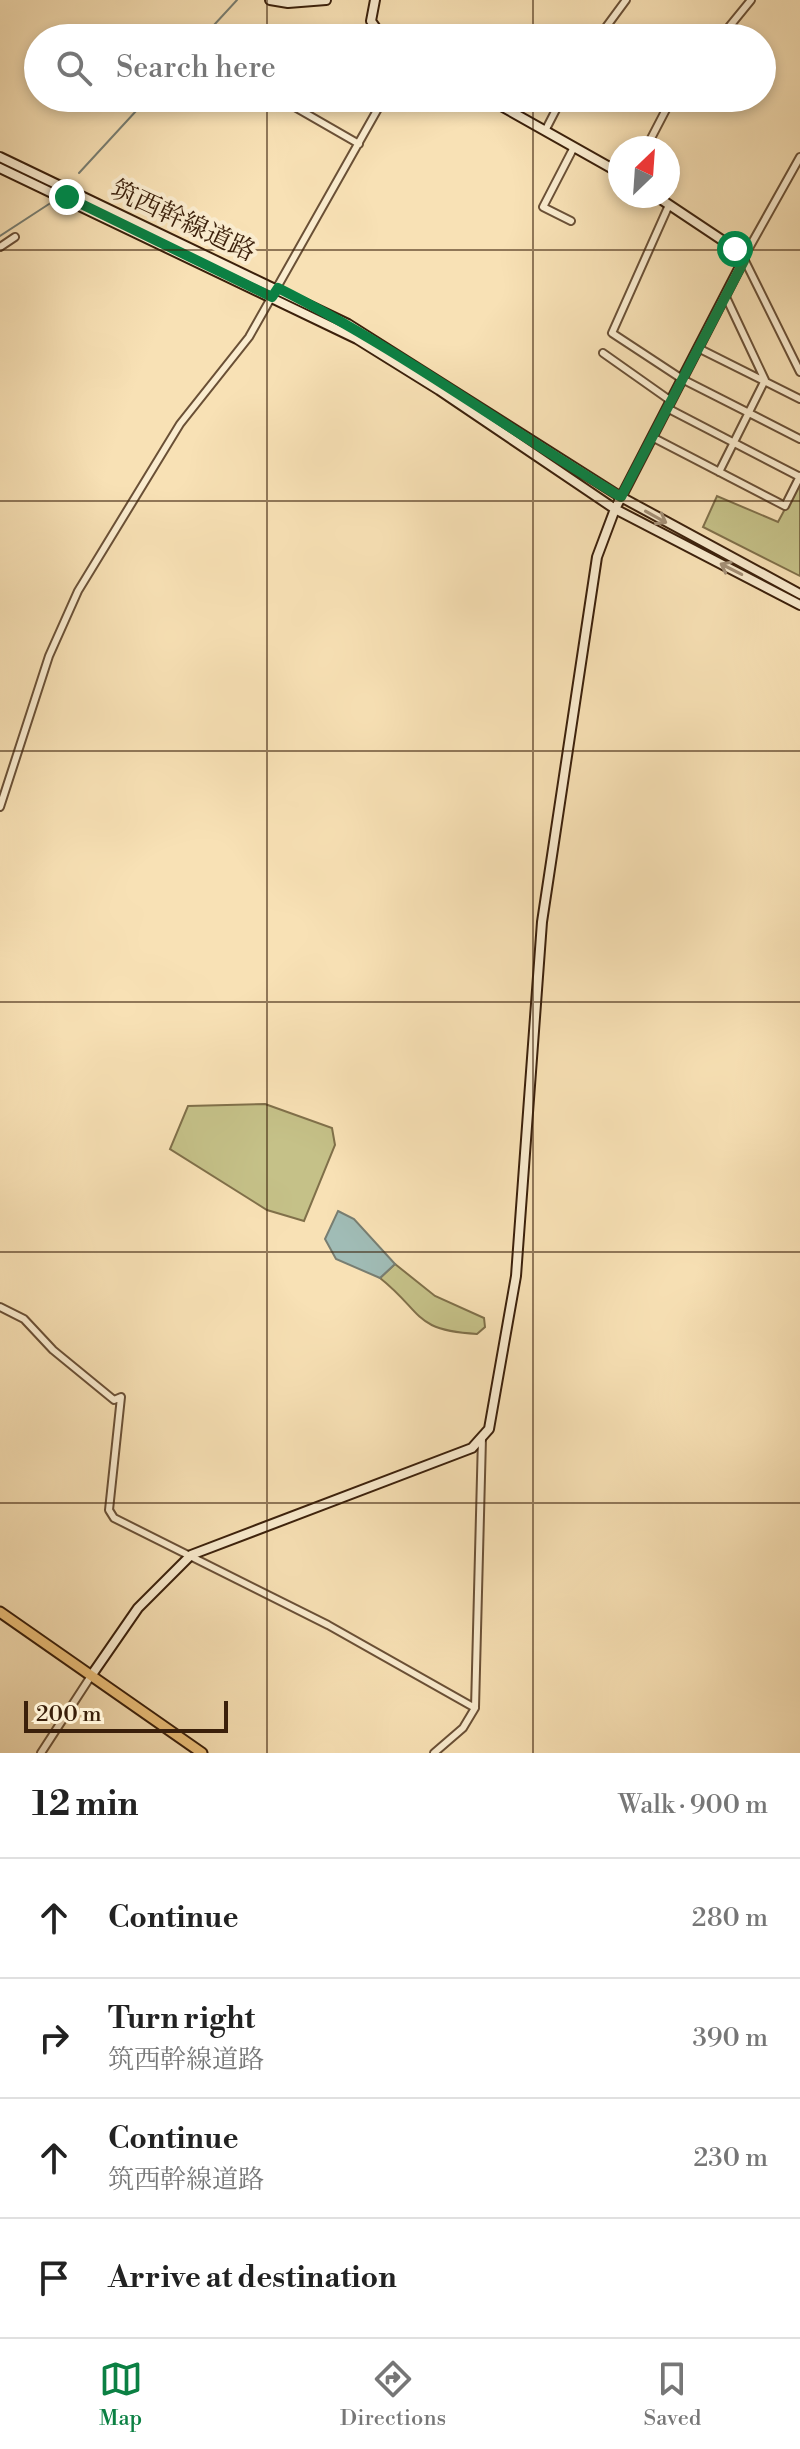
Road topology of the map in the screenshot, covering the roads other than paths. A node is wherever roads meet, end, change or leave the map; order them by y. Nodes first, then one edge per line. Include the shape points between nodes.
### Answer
1 (270, 0) edge
2 (326, 0) edge
3 (375, 0) edge
4 (626, 0) edge
5 (751, 0) edge
6 (373, 24) edge
7 (608, 24) edge
8 (731, 24) edge
9 (303, 112) edge
10 (376, 112) edge
11 (512, 112) edge
12 (555, 112) edge
13 (665, 112) edge
14 (545, 131) junction
15 (652, 136) edge
16 (359, 144) junction
17 (574, 147) junction
18 (0, 157) edge
19 (800, 157) edge
20 (608, 166) edge
21 (0, 168) edge
22 (668, 208) edge
23 (673, 208) edge
24 (571, 221) dead end
25 (15, 237) dead end
26 (0, 247) edge
27 (744, 258) junction
28 (278, 288) junction
29 (725, 295) junction
30 (272, 297) junction
31 (698, 348) junction
32 (603, 353) dead end
33 (800, 372) edge
34 (682, 379) junction
35 (765, 380) junction
36 (800, 399) edge
37 (669, 404) junction
38 (750, 413) junction
39 (652, 437) junction
40 (800, 439) edge
41 (734, 442) junction
42 (719, 472) junction
43 (800, 476) edge
44 (621, 497) junction
45 (615, 509) junction
46 (800, 594) edge
47 (800, 605) edge
48 (0, 807) edge
49 (0, 1307) edge
50 (482, 1438) junction
51 (191, 1555) junction
52 (0, 1612) edge
53 (91, 1676) junction
54 (475, 1708) junction
55 (41, 1753) edge
56 (202, 1753) edge
57 (434, 1753) edge

1 - 2 street
3 - 6 street
4 - 7 street
5 - 8 street
9 - 16 street
10 - 16 street
11 - 14 street
12 - 14 street
13 - 15 street
14 - 17 street
16 - 28 street
17 - 20 street
17 - 24 street via 543,207
18 - 28 street, 筑西幹線道路
19 - 27 street
21 - 30 street, 筑西幹線道路
22 - 34 street via 612,333
23 - 27 street
25 - 26 street
27 - 29 street
27 - 33 street
28 - 30 street
28 - 44 street, 筑西幹線道路 via 420,367
29 - 31 street
29 - 35 street
30 - 45 street, 筑西幹線道路 via 392,360
30 - 48 street via 245,343 180,424 70,606
31 - 34 street
31 - 35 street
32 - 37 street
34 - 37 street
34 - 38 street
35 - 36 street
35 - 38 street
37 - 39 street
37 - 41 street
38 - 40 street
38 - 41 street
39 - 42 street
39 - 44 street
41 - 42 street
41 - 43 street
42 - 43 street via 785,506
44 - 45 street
44 -> 46 street, 筑西幹線道路
47 -> 45 street, 筑西幹線道路
45 - 50 street via 593,577 551,847 516,1276 489,1429
49 - 51 street via 24,1319 114,1400 121,1397 109,1510 114,1518
50 - 51 street via 472,1448
50 - 54 street
51 - 53 street via 138,1608
51 - 54 street
52 - 53 main road
53 - 55 street
53 - 56 main road
54 - 57 street via 463,1728

